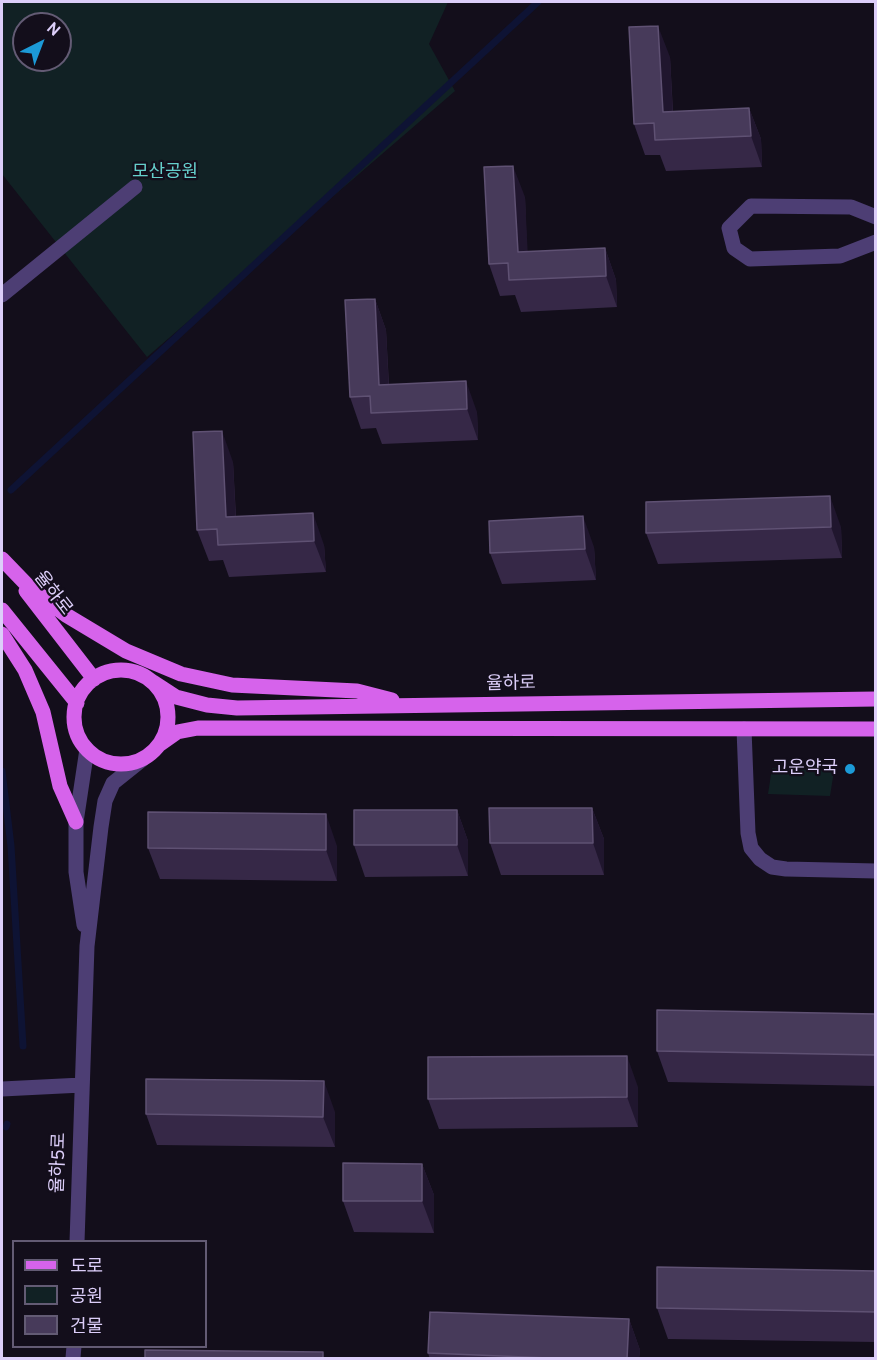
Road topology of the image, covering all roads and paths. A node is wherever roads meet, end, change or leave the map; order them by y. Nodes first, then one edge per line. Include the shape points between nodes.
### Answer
1 (135, 187) dead end
2 (876, 217) edge
3 (876, 242) edge
4 (2, 295) edge
5 (2, 560) edge
6 (2, 610) edge
7 (2, 634) edge
8 (94, 679) junction
9 (153, 682) junction
10 (876, 699) edge
11 (77, 703) junction
12 (415, 705) junction
13 (744, 729) junction
14 (876, 729) edge
15 (160, 744) junction
16 (87, 749) junction
17 (143, 759) junction
18 (76, 822) junction
19 (876, 871) edge
20 (87, 946) junction
21 (82, 1085) junction
22 (2, 1089) edge
23 (77, 1240) edge

1 - 4 street
2 - 3 street via 851,207 751,206 729,228 734,248 750,260 840,256
5 - 8 main road, 율하로
5 - 12 main road via 66,615 126,651 181,674 231,685 357,692
6 - 11 main road
7 - 18 main road via 25,670 43,712 60,786
8 - 9 main road via 122,670 139,673
8 - 11 main road
9 - 12 main road, 율하로 via 177,697 237,708
9 - 15 main road via 168,712
10 - 12 main road, 율하로
11 - 16 main road via 78,736
13 - 14 main road
13 - 15 main road via 198,728 177,732
13 - 19 street via 748,833 751,848 760,859 772,867 786,869
15 - 17 main road
16 - 17 main road via 113,763 129,764
16 - 18 street
17 - 20 street via 113,783 105,801
18 - 20 street via 76,872
20 - 21 street, 율하5로
21 - 22 street
21 - 23 street, 율하5로

